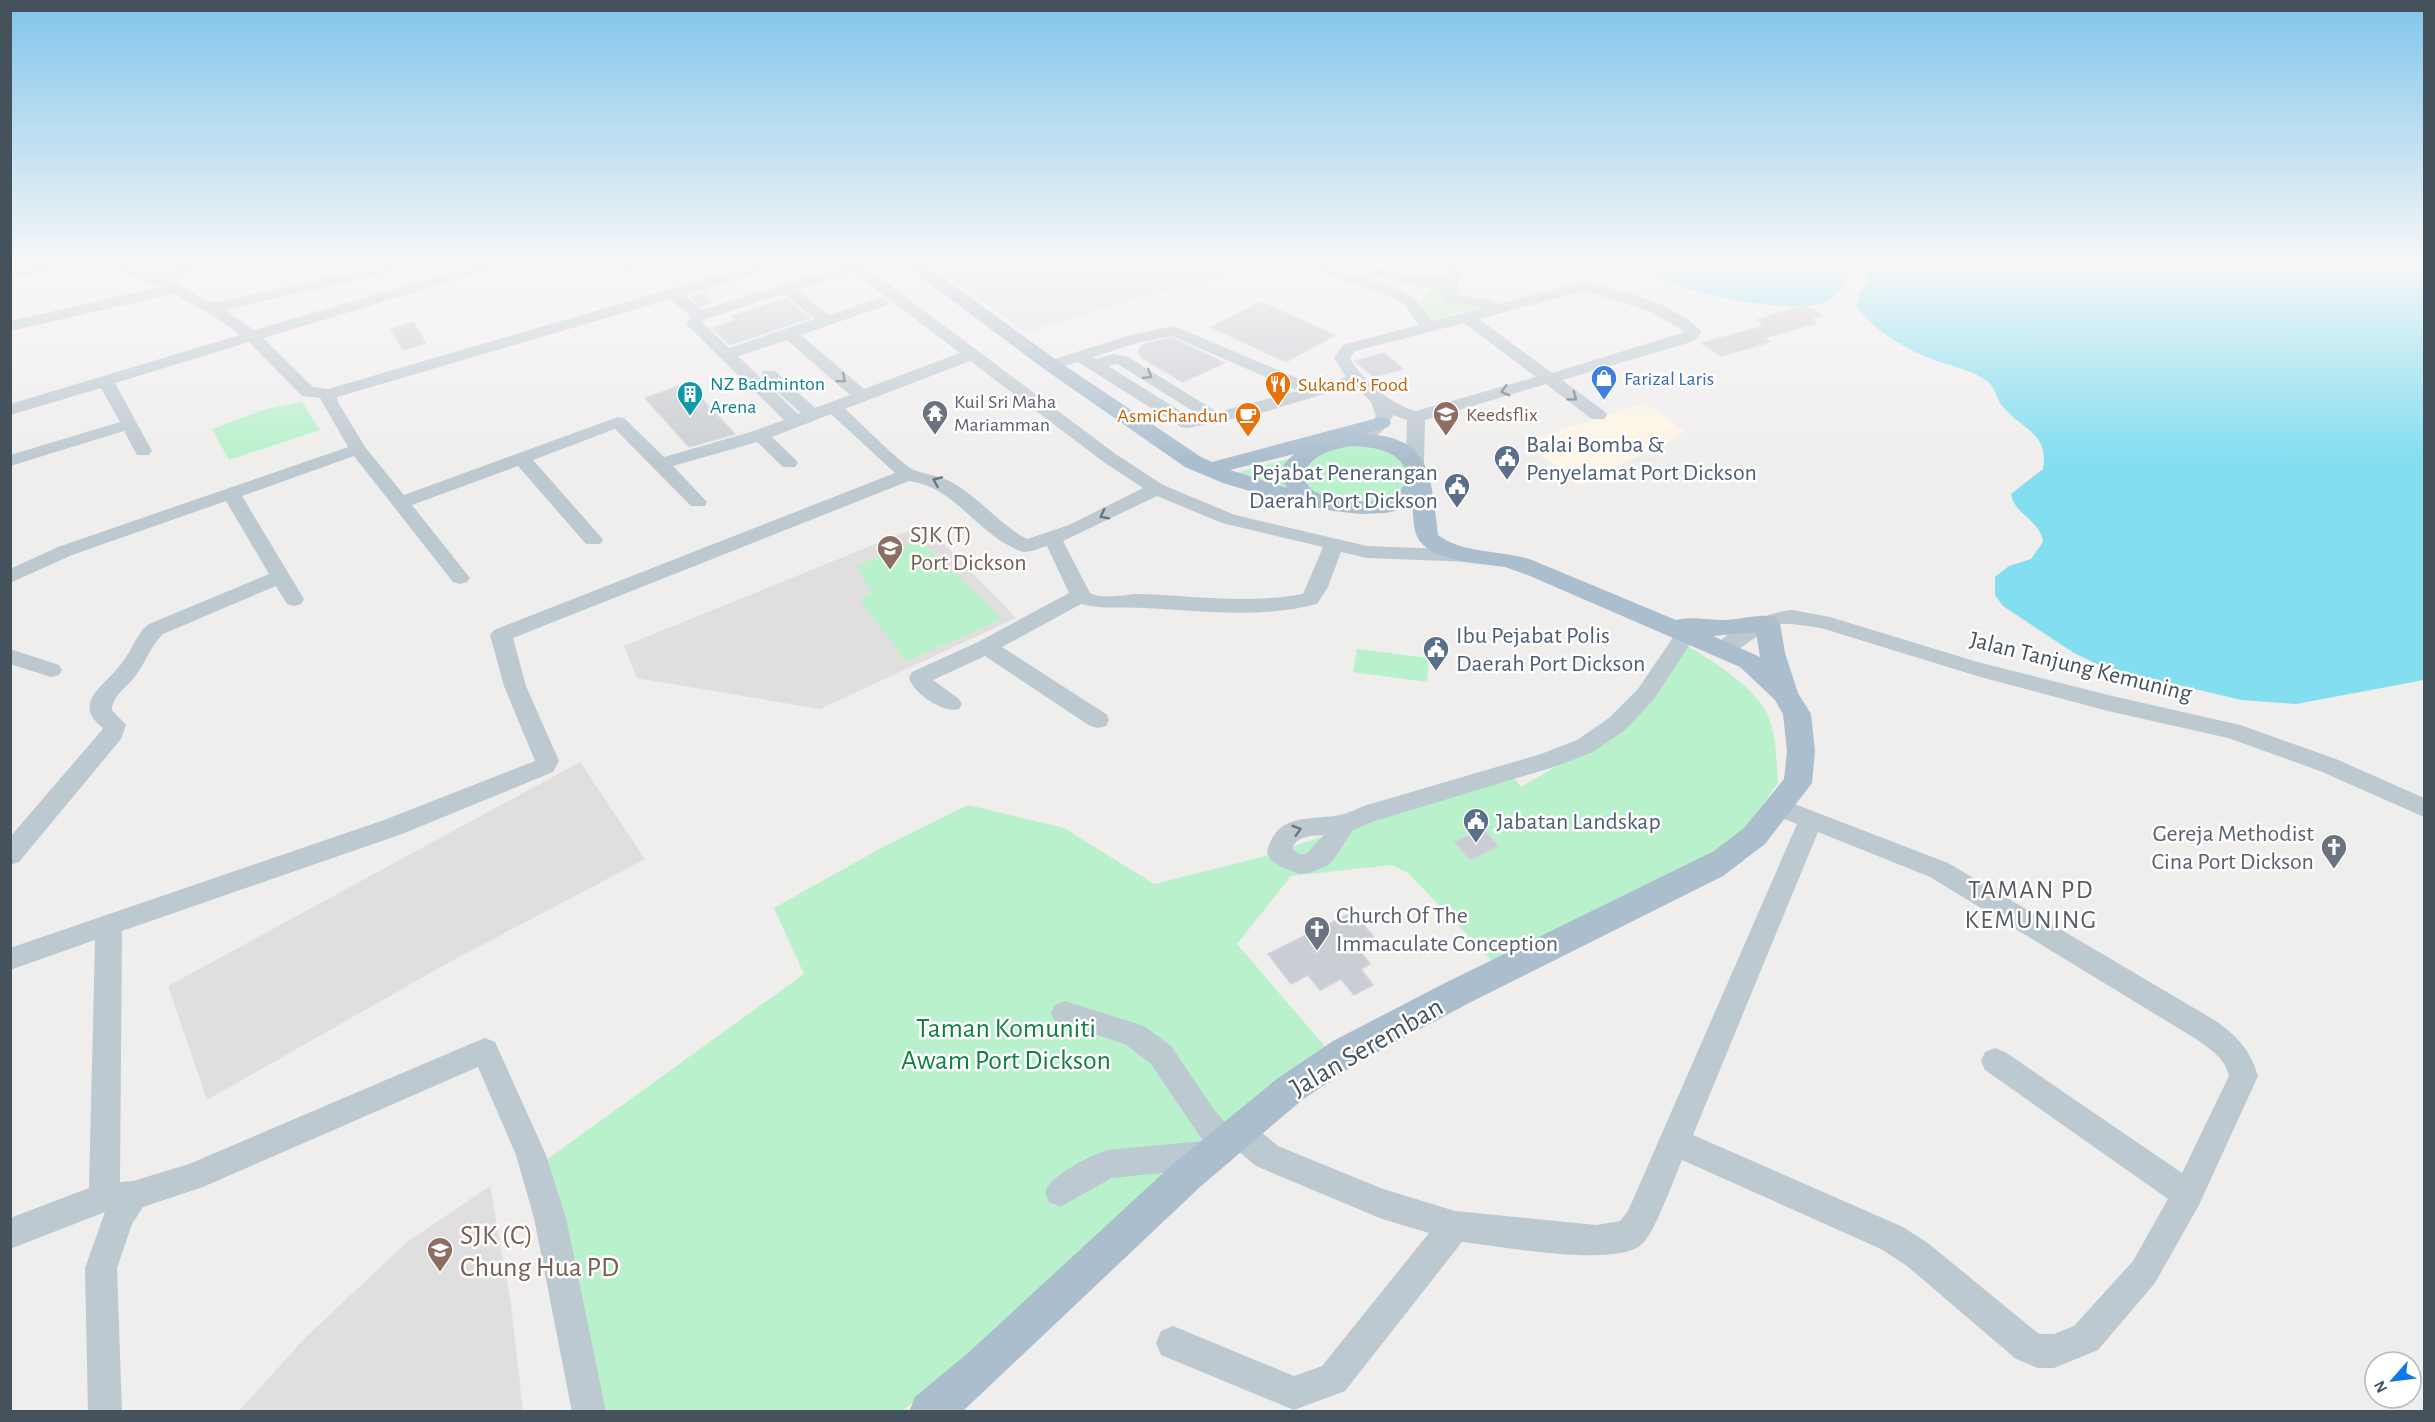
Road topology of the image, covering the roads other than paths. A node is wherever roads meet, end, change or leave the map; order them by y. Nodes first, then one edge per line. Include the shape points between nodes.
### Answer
1 (242, 328) edge
2 (279, 328) edge
3 (553, 328) edge
4 (701, 328) edge
5 (804, 328) edge
6 (923, 328) edge
7 (930, 328) edge
8 (1002, 328) edge
9 (1428, 328) edge
10 (1482, 328) edge
11 (1690, 328) edge
12 (789, 333) junction
13 (254, 337) junction
14 (733, 352) junction
15 (966, 356) junction
16 (1080, 356) junction
17 (1052, 364) junction
18 (1095, 365) junction
19 (1548, 378) junction
20 (1357, 379) junction
21 (105, 381) junction
22 (1314, 391) junction
23 (328, 394) junction
24 (863, 397) junction
25 (1377, 398) junction
26 (833, 407) junction
27 (10, 410) edge
28 (812, 414) junction
29 (1598, 415) dead end
30 (1214, 417) junction
31 (1416, 417) junction
32 (795, 421) junction
33 (1381, 423) junction
34 (130, 424) junction
35 (760, 435) junction
36 (1347, 440) junction
37 (1313, 448) junction
38 (358, 449) junction
39 (143, 451) dead end
40 (521, 458) junction
41 (10, 461) edge
42 (1193, 462) junction
43 (661, 464) junction
44 (789, 464) dead end
45 (1221, 465) junction
46 (1417, 470) junction
47 (907, 476) junction
48 (1156, 489) junction
49 (231, 493) junction
50 (1308, 498) junction
51 (698, 502) dead end
52 (401, 503) junction
53 (1371, 508) junction
54 (1426, 531) junction
55 (1052, 538) junction
56 (593, 540) dead end
57 (1334, 545) junction
58 (1480, 556) junction
59 (10, 577) edge
60 (281, 577) junction
61 (460, 578) dead end
62 (1080, 596) junction
63 (294, 599) dead end
64 (1767, 623) junction
65 (1677, 628) junction
66 (986, 647) junction
67 (1723, 650) junction
68 (10, 656) edge
69 (51, 670) dead end
70 (1785, 694) junction
71 (951, 704) dead end
72 (1098, 720) dead end
73 (1783, 799) junction
74 (2424, 808) edge
75 (1811, 819) junction
76 (1344, 823) dead end
77 (10, 855) edge
78 (109, 927) junction
79 (10, 959) edge
80 (1065, 1013) dead end
81 (1995, 1061) dead end
82 (1675, 1142) junction
83 (1225, 1143) junction
84 (1060, 1192) dead end
85 (2188, 1195) junction
86 (119, 1197) junction
87 (1455, 1226) junction
88 (10, 1234) edge
89 (1173, 1343) dead end
90 (105, 1412) edge
91 (589, 1412) edge
92 (930, 1412) edge

1 - 13 street
2 - 13 street
3 - 23 street
4 - 14 street
5 - 12 street
6 - 15 street
7 - 15 street
8 - 17 main road, Jalan Seremban
9 - 20 street via 1349,348 1342,358
10 - 19 street
11 - 19 street via 1694,333 1687,338
12 - 14 street
12 -> 24 street
13 - 21 street
13 - 23 street via 308,392
14 - 28 street
14 - 32 street
15 - 24 street
15 - 48 street
16 - 17 street
16 - 18 street
16 - 22 street via 1174,331
17 - 42 main road, Jalan Seremban
18 -> 30 street via 1122,360
18 - 30 street via 1187,423
19 -> 29 street
19 -> 31 street
20 - 22 street
20 - 25 street
21 - 27 street
21 - 34 street
22 - 30 street
23 - 38 street
24 - 26 street
25 - 31 street
25 - 33 street via 1385,417
26 - 28 street
26 - 47 street
28 - 32 street
31 - 46 street
32 - 35 street
33 - 36 street via 1371,432
33 - 45 main road
34 - 39 street
34 - 41 street
35 - 43 street
35 - 44 street
36 - 37 main road
36 - 46 main road via 1390,445 1408,455
37 - 45 main road via 1251,464
37 - 50 main road via 1298,461 1292,475
38 - 49 street
38 - 52 street
40 - 43 street via 618,422
40 - 52 street
40 - 56 street
42 - 45 main road
42 - 50 main road, Jalan Seremban via 1252,485
43 - 51 street
46 - 53 main road via 1409,495 1394,504
46 - 54 main road
55 -> 47 street via 1025,546 946,485 934,479
47 - 78 street via 501,635 515,686 547,760 545,766 393,827
48 -> 55 street
48 - 57 street via 1229,519
49 - 59 street via 65,551
49 - 60 street
50 - 53 main road, Jalan Seremban
52 - 61 street
53 - 54 main road, Jalan Seremban via 1414,517
54 - 57 street via 1422,543 1409,546
54 - 58 main road, Jalan Seremban via 1449,551
55 - 62 street
57 - 58 street via 1367,552
57 - 62 street via 1310,599 1290,604 1235,608 1144,601 1088,602
58 - 65 main road, Jalan Seremban via 1539,571
60 - 63 street
60 - 77 street via 148,635 128,670 103,698 102,714 115,725 113,732
62 - 66 street
64 - 65 main road
64 - 67 street, Jalan Tanjung Kemuning
64 - 70 main road
64 - 74 street, Jalan Tanjung Kemuning via 1792,617 1823,622 1977,669 2232,731 2328,765
65 - 67 main road, Jalan Seremban
65 - 76 street via 1646,694 1617,724 1585,746
66 - 71 street via 920,677 921,682
66 - 72 street
67 - 70 main road, Jalan Seremban via 1749,661
67 - 73 main road, Jalan Seremban via 1774,702 1786,750
68 - 69 street
70 - 73 main road, Jalan Seremban via 1797,714 1801,751 1798,783
73 - 75 street
73 - 83 main road, Jalan Seremban via 1738,852 1345,1052 1290,1089
75 - 82 street
75 - 85 street via 1939,870 2206,1029 2236,1053 2244,1076
78 - 79 street
78 - 86 street
80 - 83 street via 1134,1035 1161,1055 1205,1121
81 - 85 street
82 - 85 street via 1892,1238 2028,1347 2038,1350 2054,1351 2086,1338 2144,1272
82 - 87 street via 1629,1236 1596,1241
83 - 84 street via 1107,1164
83 - 87 street via 1267,1156 1382,1204
83 - 92 main road, Jalan Seremban
86 - 88 street
86 - 90 street via 119,1216 101,1268
86 - 91 street via 192,1177 485,1051 531,1155 550,1218
87 - 89 street via 1333,1379 1314,1388 1294,1393

